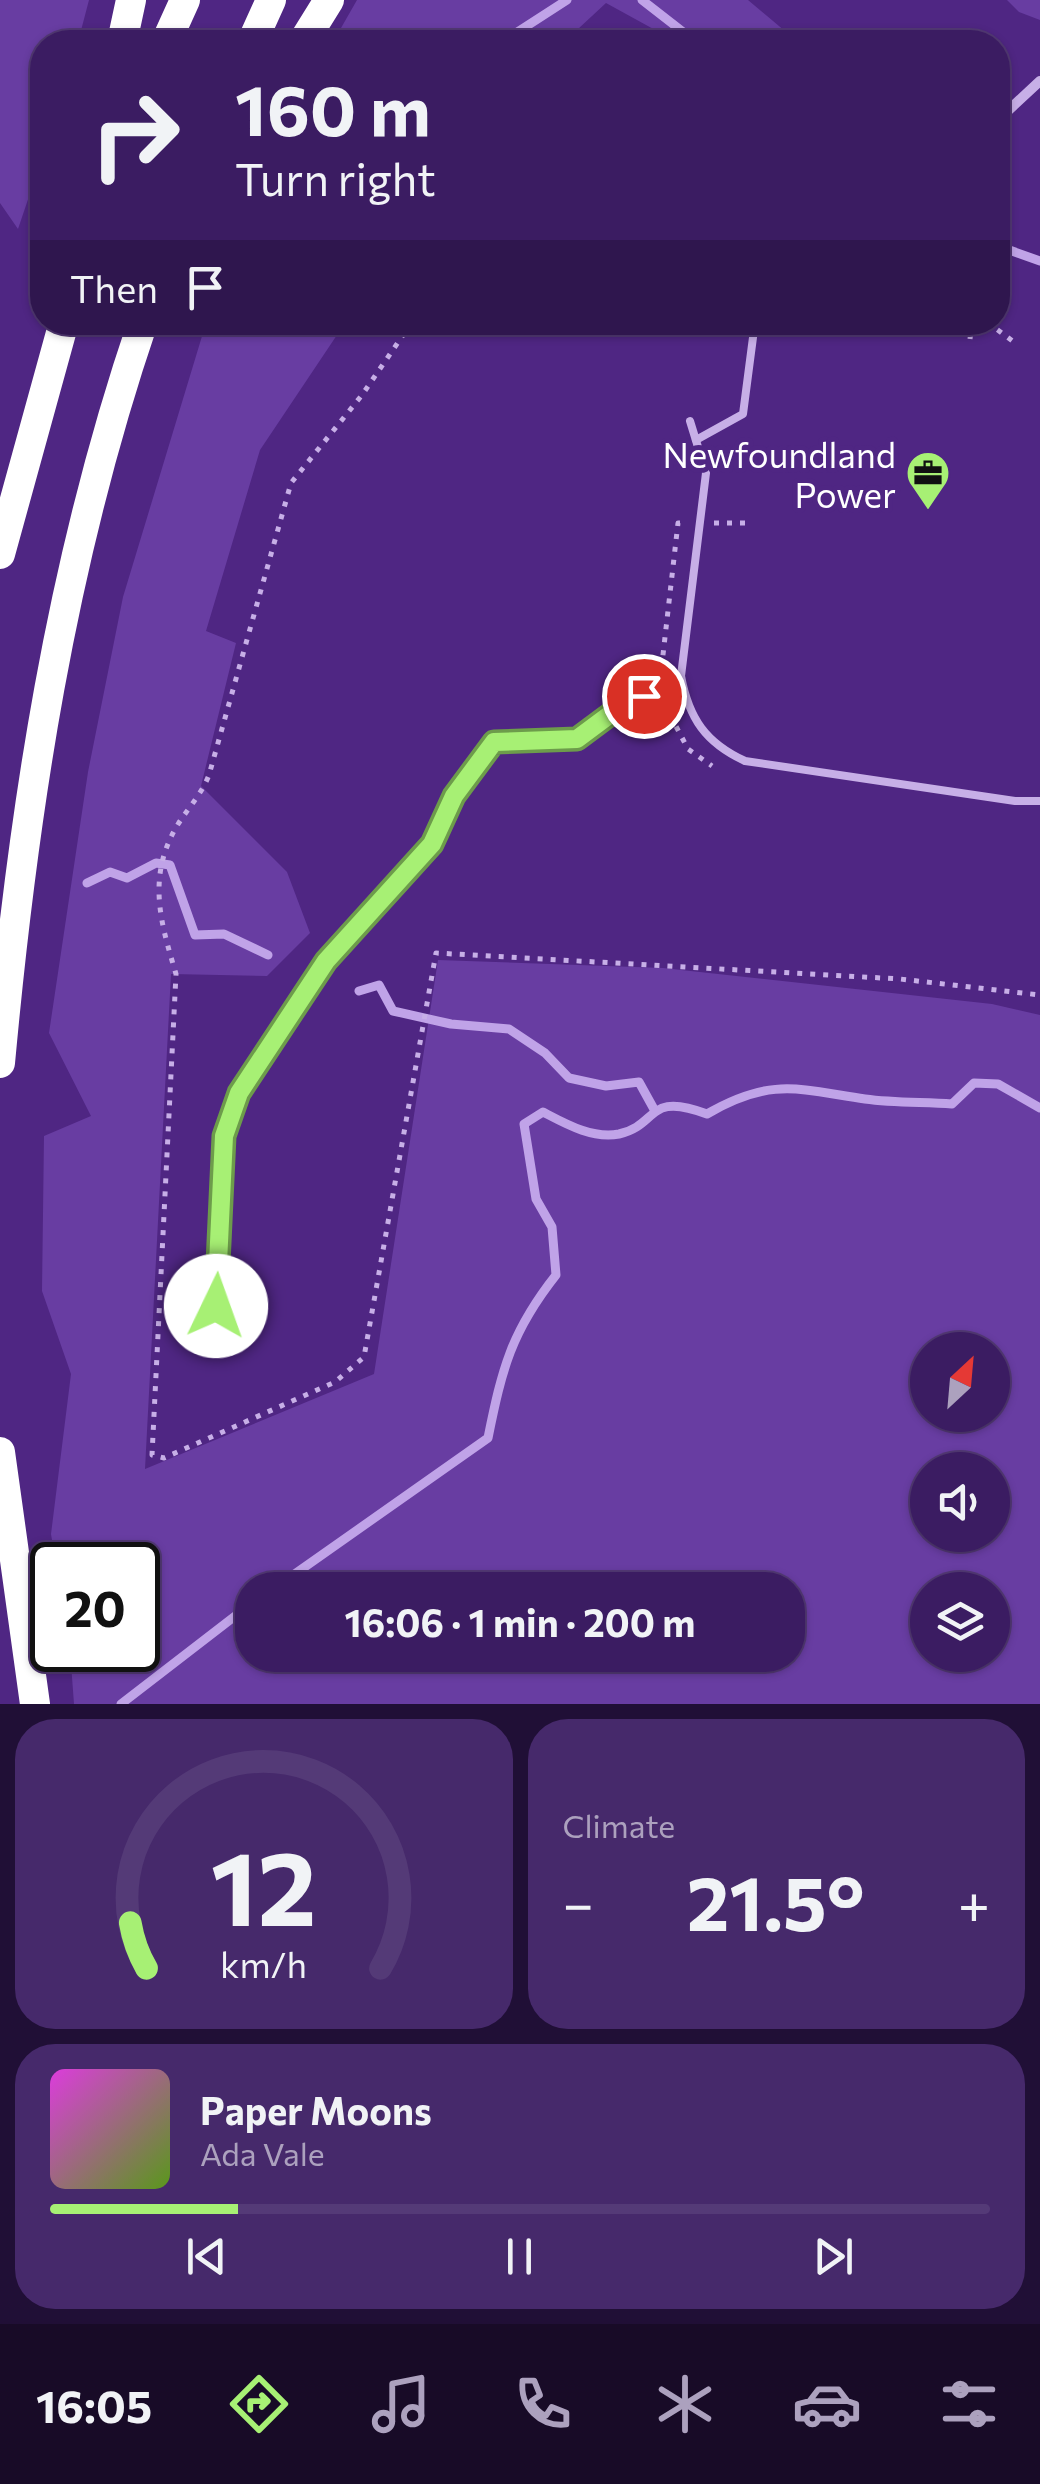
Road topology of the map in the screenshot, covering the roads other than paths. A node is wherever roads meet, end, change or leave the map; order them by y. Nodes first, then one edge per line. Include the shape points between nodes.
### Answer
1 (131, 0) edge
2 (185, 0) edge
3 (271, 0) edge
4 (329, 0) edge
5 (125, 30) edge
6 (171, 30) edge
7 (257, 30) edge
8 (310, 30) edge
9 (1040, 81) edge
10 (1010, 109) edge
11 (60, 335) edge
12 (141, 335) edge
13 (752, 335) edge
14 (690, 421) dead end
15 (696, 440) junction
16 (0, 554) edge
17 (685, 698) junction
18 (1040, 801) edge
19 (0, 1063) edge
20 (224, 1352) dead end
21 (0, 1452) edge
22 (35, 1704) edge

1 - 5 highway
2 - 6 highway
3 - 7 highway
4 - 8 highway
9 - 10 street
11 - 16 highway
12 - 19 highway via 89,502 36,761
13 - 15 lane via 743,414
14 - 15 lane
15 - 17 lane via 706,473 682,652
17 - 18 lane via 707,740 745,762
17 - 20 lane via 644,696 577,739 494,742 454,796 432,844 295,1003 239,1093 224,1136 216,1306
21 - 22 highway

